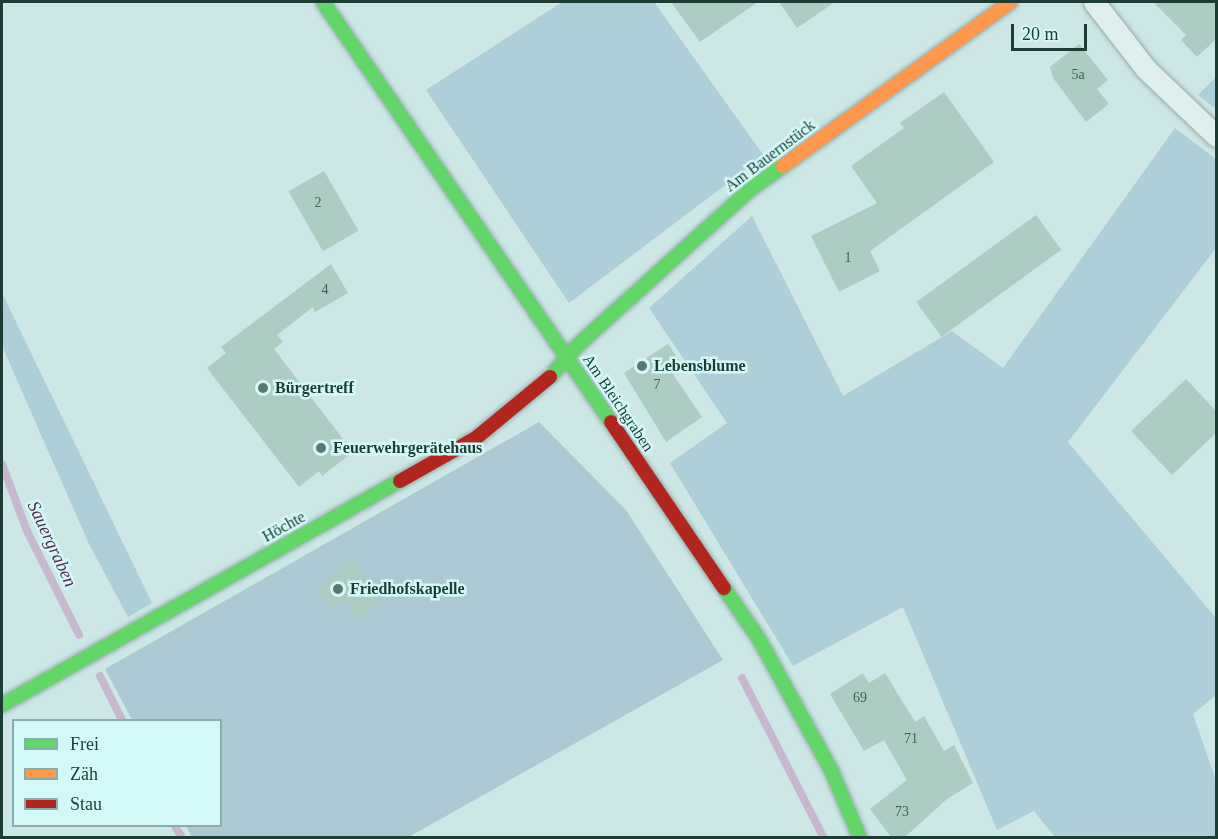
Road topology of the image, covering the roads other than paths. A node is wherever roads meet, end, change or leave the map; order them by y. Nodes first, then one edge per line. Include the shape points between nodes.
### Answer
1 (323, 2) edge
2 (1010, 2) edge
3 (1094, 2) edge
4 (1216, 136) edge
5 (568, 358) junction
6 (2, 705) edge
7 (860, 837) edge

1 - 5 street, Am Bleichgraben
2 - 5 street, Am Bauernstück via 751,189
3 - 4 street via 1146,69
5 - 6 street, Höchte via 476,438
5 - 7 street, Am Bleichgraben via 759,639 832,772

